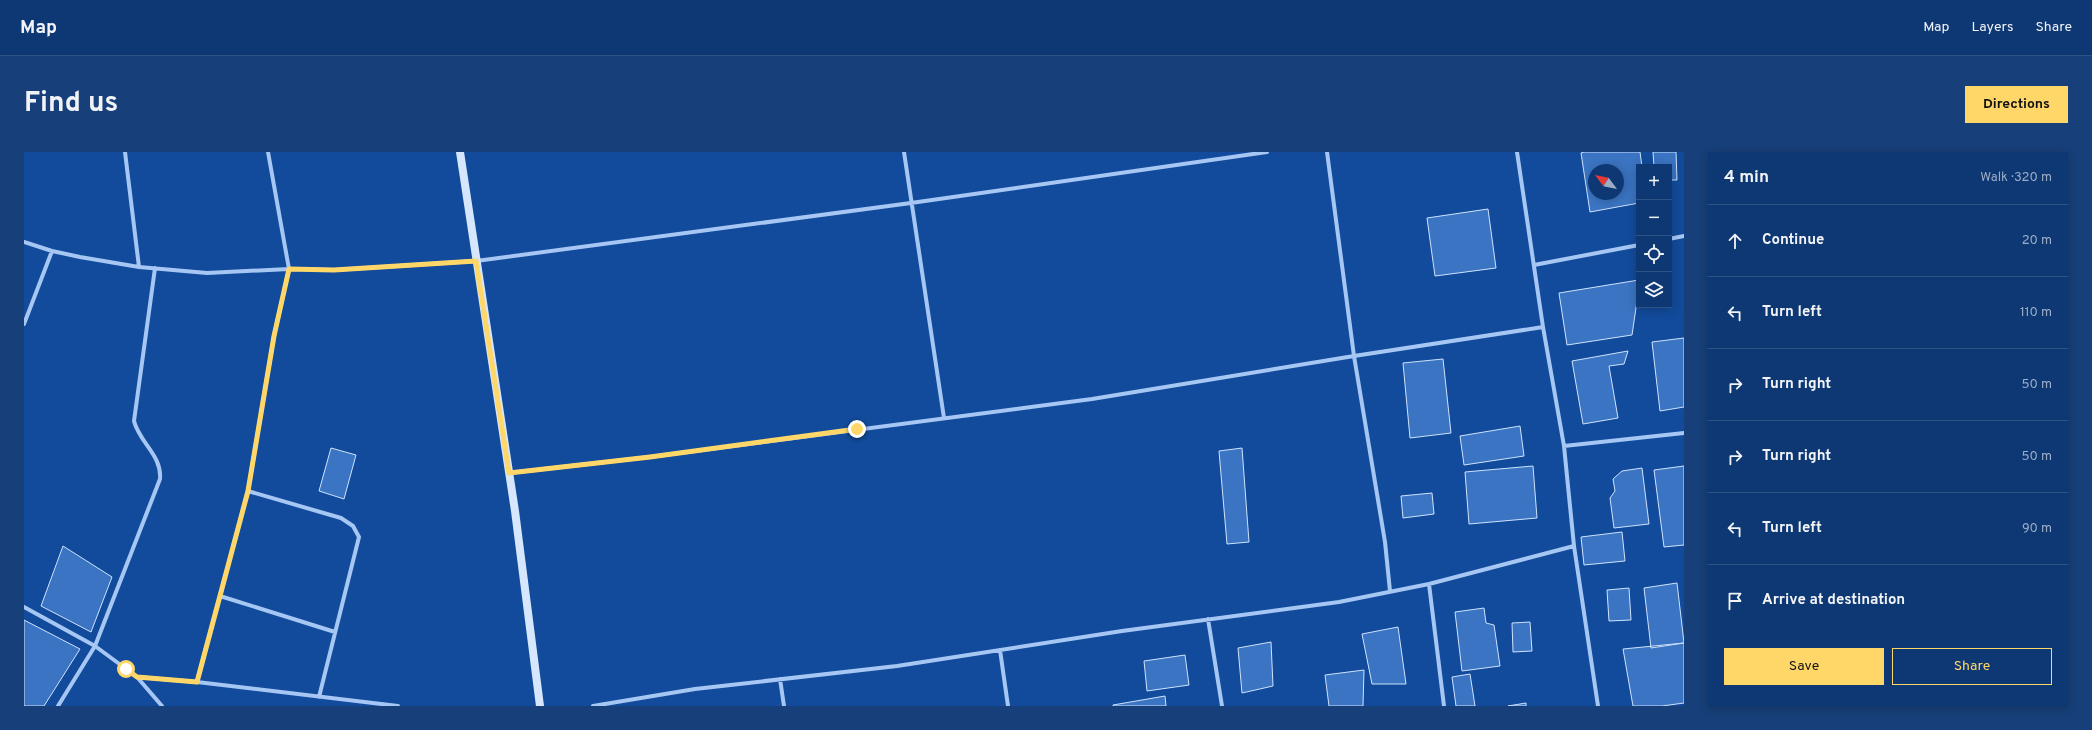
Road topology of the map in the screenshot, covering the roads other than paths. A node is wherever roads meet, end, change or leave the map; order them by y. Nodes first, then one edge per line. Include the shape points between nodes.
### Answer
1 (124, 152) edge
2 (268, 152) edge
3 (460, 152) edge
4 (904, 152) edge
5 (1267, 152) edge
6 (1327, 152) edge
7 (1517, 152) edge
8 (911, 203) junction
9 (1684, 236) edge
10 (1672, 238) edge
11 (24, 242) edge
12 (1636, 246) edge
13 (52, 251) junction
14 (476, 261) junction
15 (1534, 265) junction
16 (139, 267) junction
17 (155, 268) junction
18 (289, 269) junction
19 (24, 324) edge
20 (1543, 327) junction
21 (1354, 356) junction
22 (944, 418) junction
23 (1684, 433) edge
24 (1564, 446) junction
25 (509, 473) junction
26 (248, 491) junction
27 (1574, 546) junction
28 (1429, 584) junction
29 (1390, 591) junction
30 (220, 596) junction
31 (24, 606) edge
32 (1208, 619) junction
33 (335, 632) junction
34 (95, 646) junction
35 (1000, 650) junction
36 (137, 677) junction
37 (780, 679) junction
38 (197, 682) junction
39 (319, 697) junction
40 (58, 706) edge
41 (162, 706) edge
42 (398, 706) edge
43 (540, 706) edge
44 (593, 706) edge
45 (784, 706) edge
46 (1008, 706) edge
47 (1222, 706) edge
48 (1444, 706) edge
49 (1598, 706) edge

1 - 16 street
2 - 18 street
3 - 14 street
4 - 8 street
5 - 8 street
6 - 21 street
7 - 15 street
8 - 14 street
8 - 22 street
9 - 10 street
11 - 13 street
12 - 15 street
13 - 16 street
13 - 19 street
14 - 18 street via 334,270
14 - 25 street
15 - 20 street
16 - 17 street
17 - 18 street via 207,273
17 - 34 street via 134,421 136,431 145,439 158,462 160,479
18 - 26 street via 274,336
20 - 21 street
20 - 24 street
21 - 22 street via 1092,399
21 - 29 street via 1385,542
22 - 25 street
23 - 24 street
24 - 27 street
25 - 43 street
26 - 30 street
26 - 33 street via 341,518 353,526 359,537
27 - 28 street
27 - 49 street
28 - 29 street
28 - 48 street
29 - 32 street via 1339,602
30 - 33 street
30 - 38 street
31 - 34 street
32 - 35 street
32 - 47 street
33 - 39 street
34 - 36 street
34 - 40 street
35 - 37 street via 897,666
35 - 46 street
36 - 38 street
36 - 41 street
37 - 44 street via 695,689
37 - 45 street
38 - 39 street
39 - 42 street

